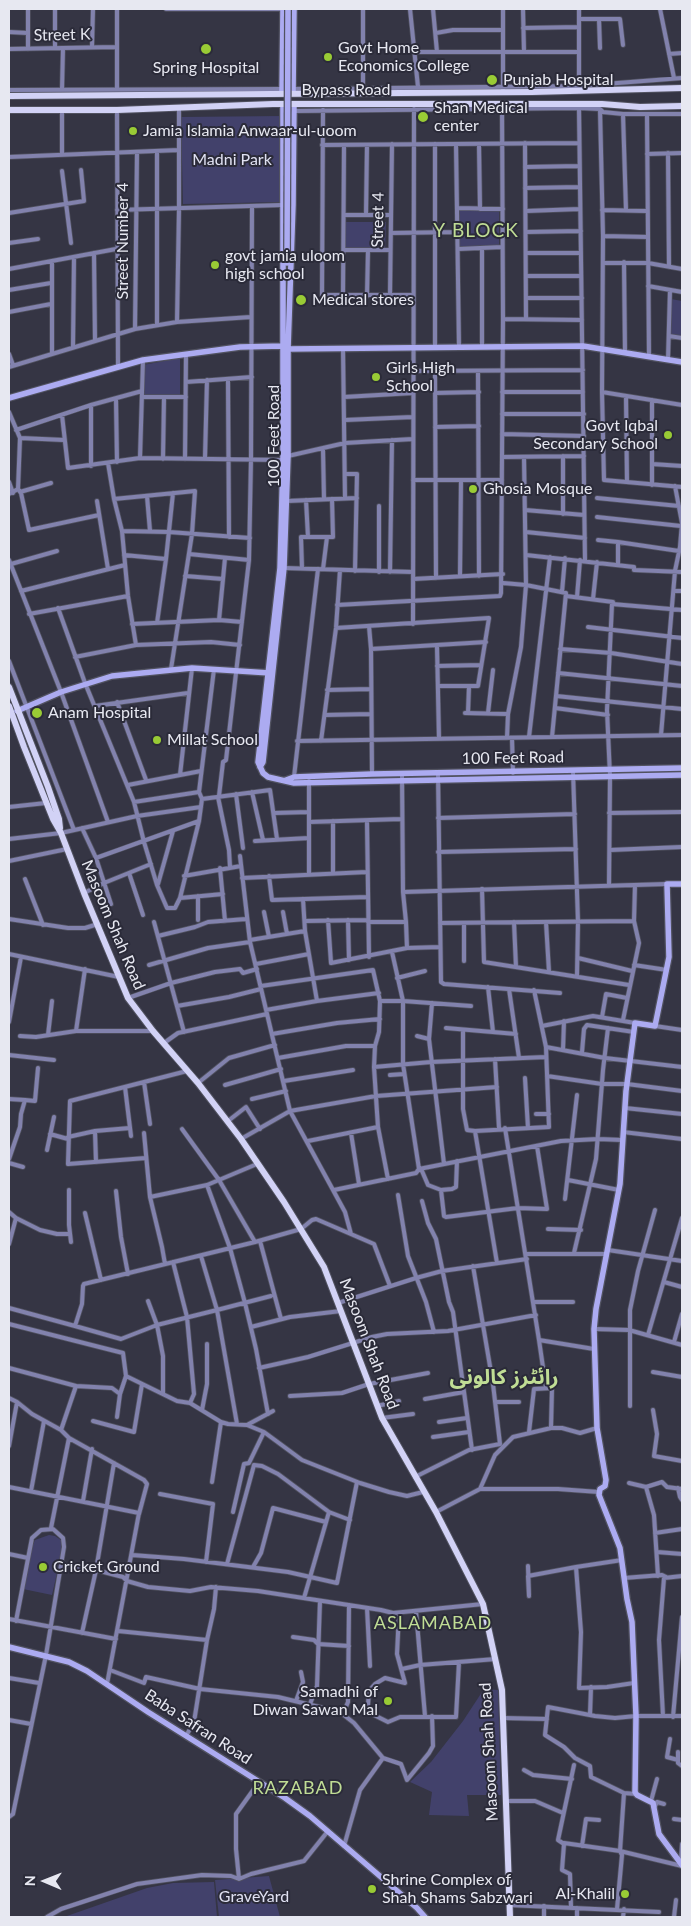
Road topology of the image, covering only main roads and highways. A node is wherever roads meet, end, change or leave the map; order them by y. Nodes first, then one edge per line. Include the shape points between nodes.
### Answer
1 (283, 9) edge
2 (288, 9) edge
3 (294, 9) edge
4 (682, 88) edge
5 (282, 91) junction
6 (293, 91) junction
7 (9, 93) edge
8 (283, 104) junction
9 (682, 106) edge
10 (294, 107) junction
11 (9, 110) edge
12 (286, 290) junction
13 (285, 348) junction
14 (682, 362) edge
15 (9, 398) edge
16 (269, 673) junction
17 (9, 687) edge
18 (9, 706) edge
19 (17, 710) junction
20 (31, 744) junction
21 (24, 747) junction
22 (682, 768) edge
23 (573, 774) junction
24 (513, 775) junction
25 (682, 776) edge
26 (284, 780) junction
27 (309, 780) junction
28 (61, 832) junction
29 (682, 884) edge
30 (9, 1647) edge
31 (682, 1864) edge
32 (425, 1917) edge
33 (510, 1917) edge

1 - 5 main road
2 - 12 main road, bridge
3 - 6 main road
4 - 6 main road
5 - 6 main road
5 - 7 main road via 62,92 24,96
8 - 10 main road, Bypass Road
8 - 11 main road, Bypass Road
8 - 12 main road, 100 Feet Road via 282,205
9 - 10 main road, Bypass Road
10 - 12 main road, 100 Feet Road via 293,205
12 - 13 main road, 100 Feet Road
13 - 14 main road via 583,346
13 - 15 main road via 251,347 143,360
13 - 16 main road, 100 Feet Road via 280,568
13 - 16 main road, 100 Feet Road via 288,456 284,568
16 - 19 main road via 192,668 112,676 85,683
16 - 26 main road, 100 Feet Road via 258,762 268,777
17 - 19 main road, Masoom Shah Road
18 - 21 main road, Masoom Shah Road
19 - 20 main road, Masoom Shah Road
20 - 21 main road
20 - 28 main road, Masoom Shah Road
21 - 28 main road, Masoom Shah Road
22 - 23 main road, 100 Feet Road via 609,769
23 - 24 main road, 100 Feet Road
23 - 25 main road, 100 Feet Road
24 - 27 main road, 100 Feet Road via 438,781
24 - 27 main road, 100 Feet Road via 372,774
26 - 27 main road, 100 Feet Road via 294,777
26 - 27 main road, 100 Feet Road via 294,783
28 - 33 main road, Masoom Shah Road via 128,998 228,1121 324,1267 382,1418 436,1512 483,1604 502,1690
29 - 31 main road via 667,884 669,957 655,1026 635,1023 619,1190 594,1329 597,1428 606,1480 599,1492 620,1548 632,1622 636,1794 653,1804 659,1834
30 - 32 main road, Baba Safran Road via 69,1662 298,1807

